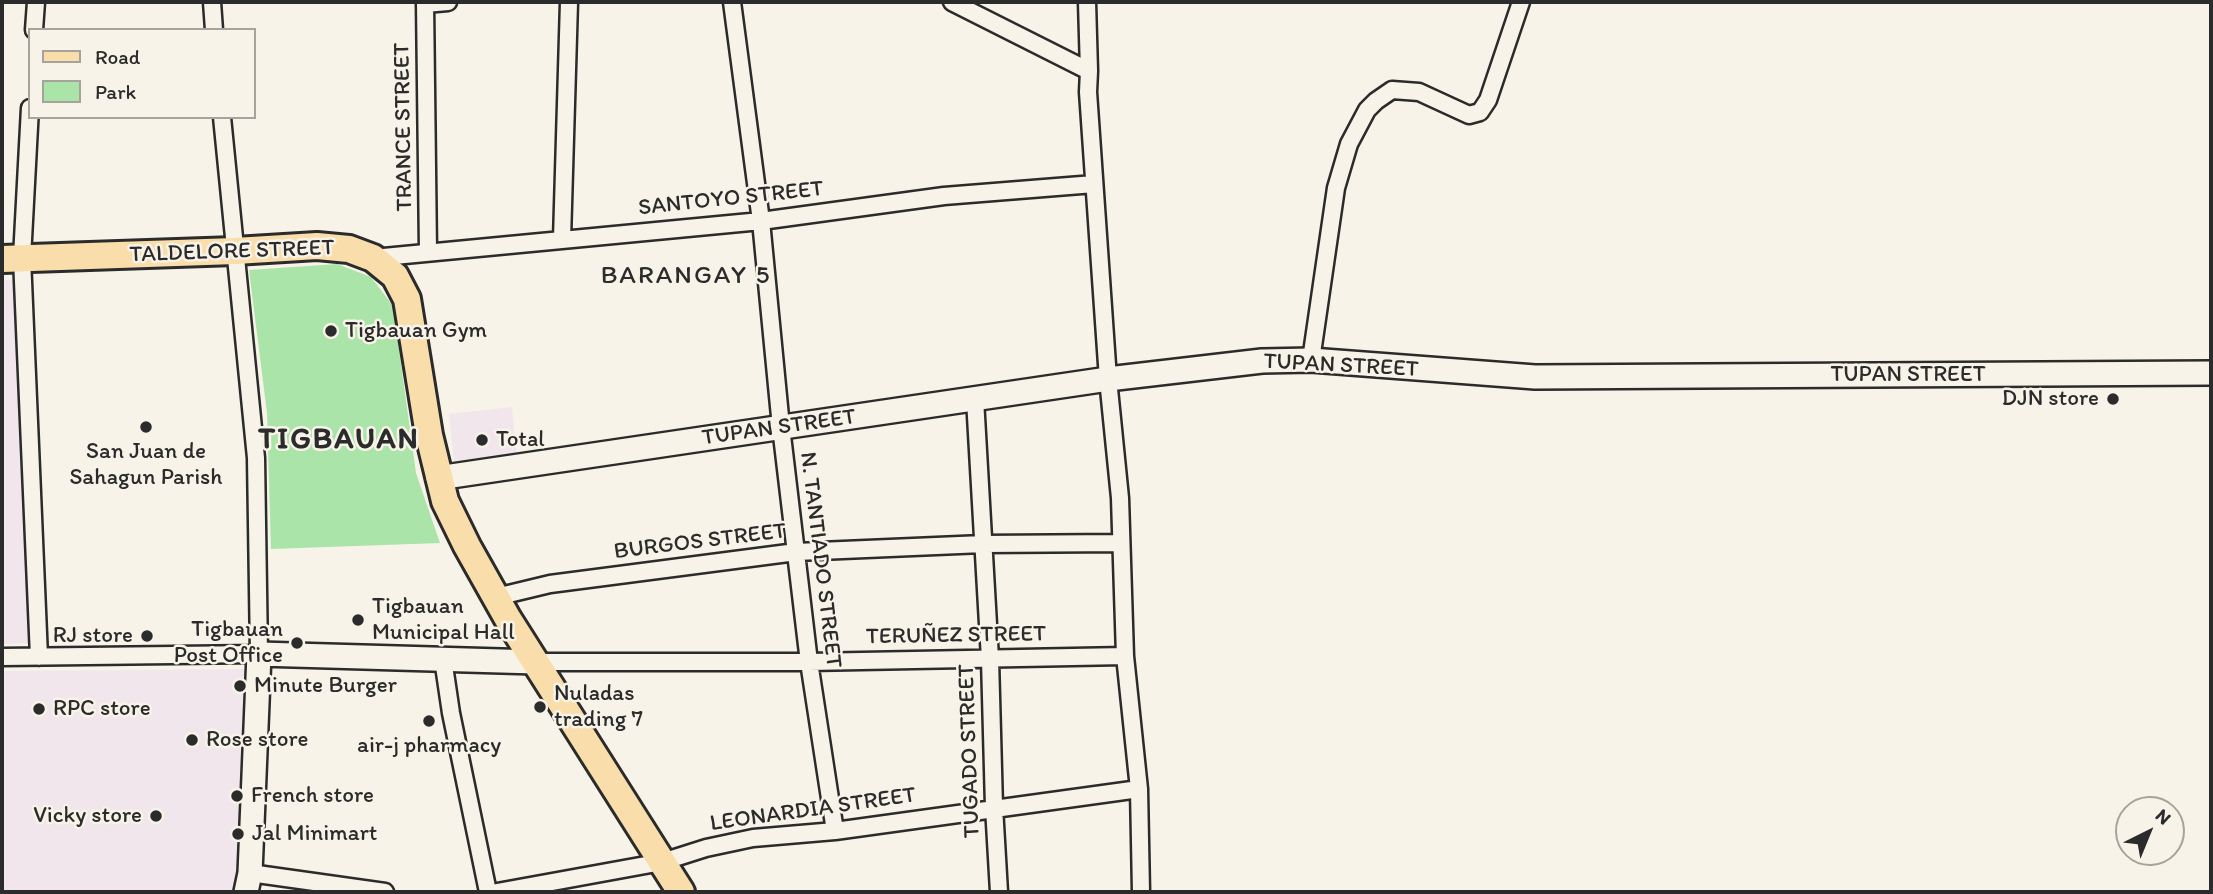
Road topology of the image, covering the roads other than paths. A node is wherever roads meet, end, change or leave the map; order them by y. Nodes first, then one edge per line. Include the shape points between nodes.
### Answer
1 (36, 2) edge
2 (212, 2) edge
3 (448, 2) edge
4 (569, 2) edge
5 (732, 2) edge
6 (952, 2) edge
7 (1087, 2) edge
8 (1521, 2) edge
9 (425, 3) edge
10 (34, 28) edge
11 (214, 28) edge
12 (1089, 71) junction
13 (29, 119) edge
14 (222, 119) edge
15 (1094, 184) junction
16 (761, 220) junction
17 (562, 239) junction
18 (235, 251) junction
19 (428, 252) junction
20 (12, 258) edge
21 (373, 258) junction
22 (1311, 360) junction
23 (2211, 373) edge
24 (1108, 379) junction
25 (975, 399) junction
26 (781, 427) junction
27 (438, 478) junction
28 (1121, 543) junction
29 (983, 544) junction
30 (796, 552) junction
31 (496, 597) junction
32 (259, 654) junction
33 (1125, 656) junction
34 (2, 657) edge
35 (39, 657) junction
36 (443, 659) junction
37 (990, 659) junction
38 (536, 662) junction
39 (809, 662) junction
40 (1139, 789) junction
41 (994, 807) junction
42 (835, 831) junction
43 (662, 862) junction
44 (248, 883) edge
45 (385, 892) edge
46 (488, 892) edge
47 (497, 892) edge
48 (681, 892) edge
49 (999, 892) edge
50 (1141, 892) edge

1 - 10 street
2 - 11 street
3 - 9 street
4 - 17 street
5 - 16 street, N. TANTIADO STREET
6 - 12 street
7 - 12 street
8 - 22 street via 1480,112 1469,115 1419,92 1392,90 1367,110 1349,144 1336,188
9 - 19 street, TRANCE STREET
12 - 15 street
13 - 20 street
14 - 18 street
15 - 16 street, SANTOYO STREET via 944,195
15 - 24 street
16 - 17 street, SANTOYO STREET
16 - 26 street, N. TANTIADO STREET
17 - 19 street, SANTOYO STREET
18 - 20 main road, TALDELORE STREET
18 - 21 main road, TALDELORE STREET via 317,246 349,249
18 - 32 street via 256,458
19 - 21 street, SANTOYO STREET
20 - 35 street
21 - 27 main road, TALDELORE STREET via 395,275 407,299
22 - 23 main road, TUPAN STREET via 1535,377
22 - 24 main road, TUPAN STREET via 1250,362
24 - 25 main road, TUPAN STREET
24 - 28 street
25 - 26 main road, TUPAN STREET
25 - 29 street, TUGADO STREET
26 - 27 main road, TUPAN STREET
26 - 30 street, N. TANTIADO STREET
27 - 31 main road, TALDELORE STREET via 445,501
28 - 29 street, BURGOS STREET
28 - 33 street
29 - 30 street, BURGOS STREET
29 - 37 street, TUGADO STREET
30 - 31 street, BURGOS STREET via 550,584
30 - 39 street, N. TANTIADO STREET
31 - 38 main road, TALDELORE STREET
32 - 35 street
32 - 36 main road
32 - 44 main road
33 - 37 street, TERUÑEZ STREET
33 - 40 street
34 - 35 street
36 - 38 main road
36 - 46 street
37 - 39 street, TERUÑEZ STREET
37 - 41 street, TUGADO STREET
38 - 39 street, TERUÑEZ STREET
38 - 43 main road, TALDELORE STREET
39 - 42 street, N. TANTIADO STREET
40 - 41 street, LEONARDIA STREET
40 - 50 street
41 - 42 street, LEONARDIA STREET
41 - 49 street, TUGADO STREET
42 - 43 street, LEONARDIA STREET via 753,838
43 - 47 street, LEONARDIA STREET
43 - 48 main road, TALDELORE STREET
44 - 45 street

